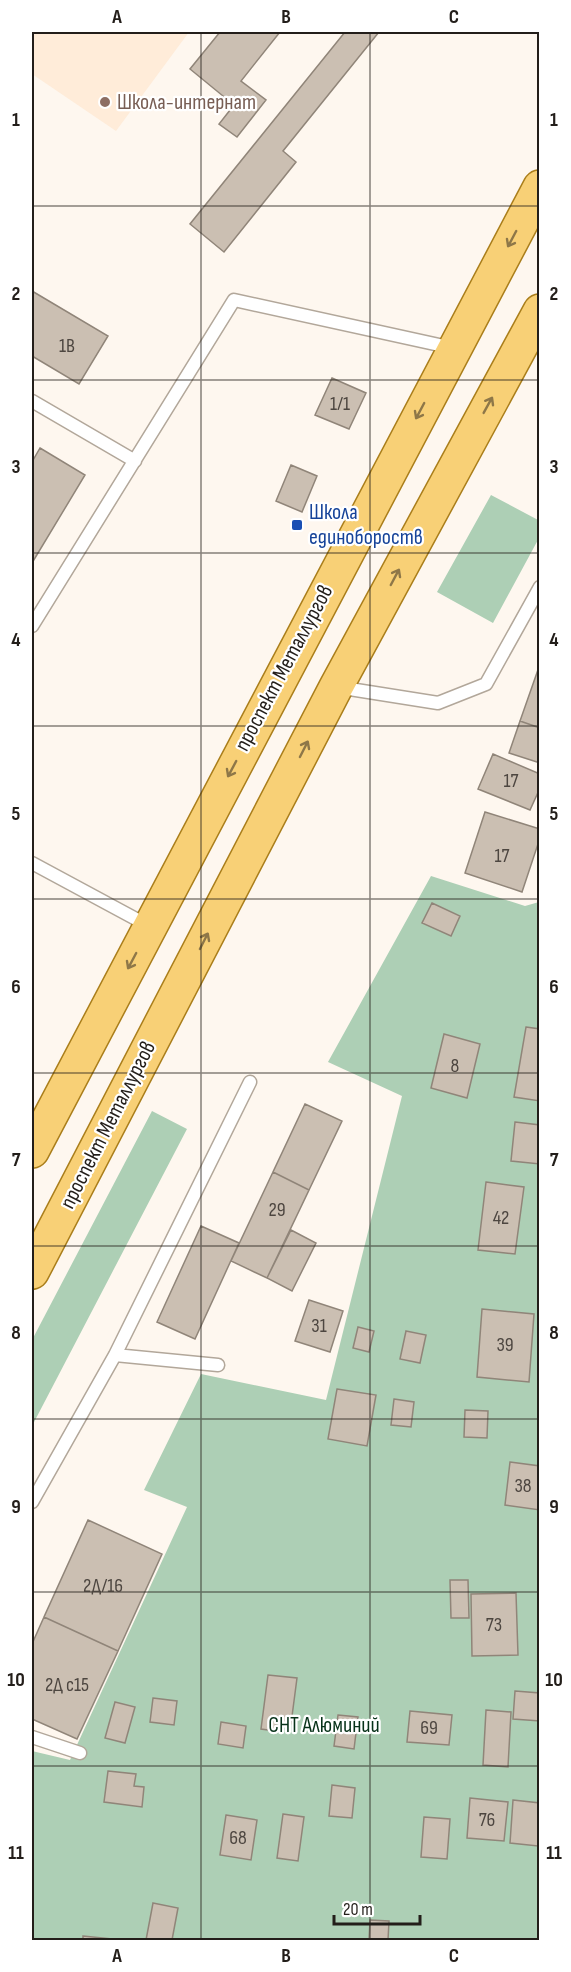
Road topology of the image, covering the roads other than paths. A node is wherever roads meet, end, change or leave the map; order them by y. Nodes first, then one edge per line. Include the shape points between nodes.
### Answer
1 (540, 187) edge
2 (540, 311) edge
3 (454, 348) junction
4 (32, 401) edge
5 (135, 461) junction
6 (540, 587) edge
7 (32, 626) edge
8 (336, 687) junction
9 (32, 863) edge
10 (150, 926) junction
11 (250, 1082) dead end
12 (32, 1151) edge
13 (32, 1272) edge
14 (115, 1355) junction
15 (218, 1365) dead end
16 (32, 1502) edge
17 (32, 1737) edge
18 (80, 1753) dead end

1 -> 3 main road, проспект Металлургов
8 -> 2 main road, проспект Металлургов
3 - 5 lane via 234,300
3 -> 10 main road, проспект Металлургов
4 - 5 lane
5 - 7 lane
6 - 8 lane via 486,684 438,703
13 -> 8 main road, проспект Металлургов
9 - 10 lane
10 -> 12 main road, проспект Металлургов
11 - 14 lane
14 - 15 lane
14 - 16 lane
17 - 18 lane

